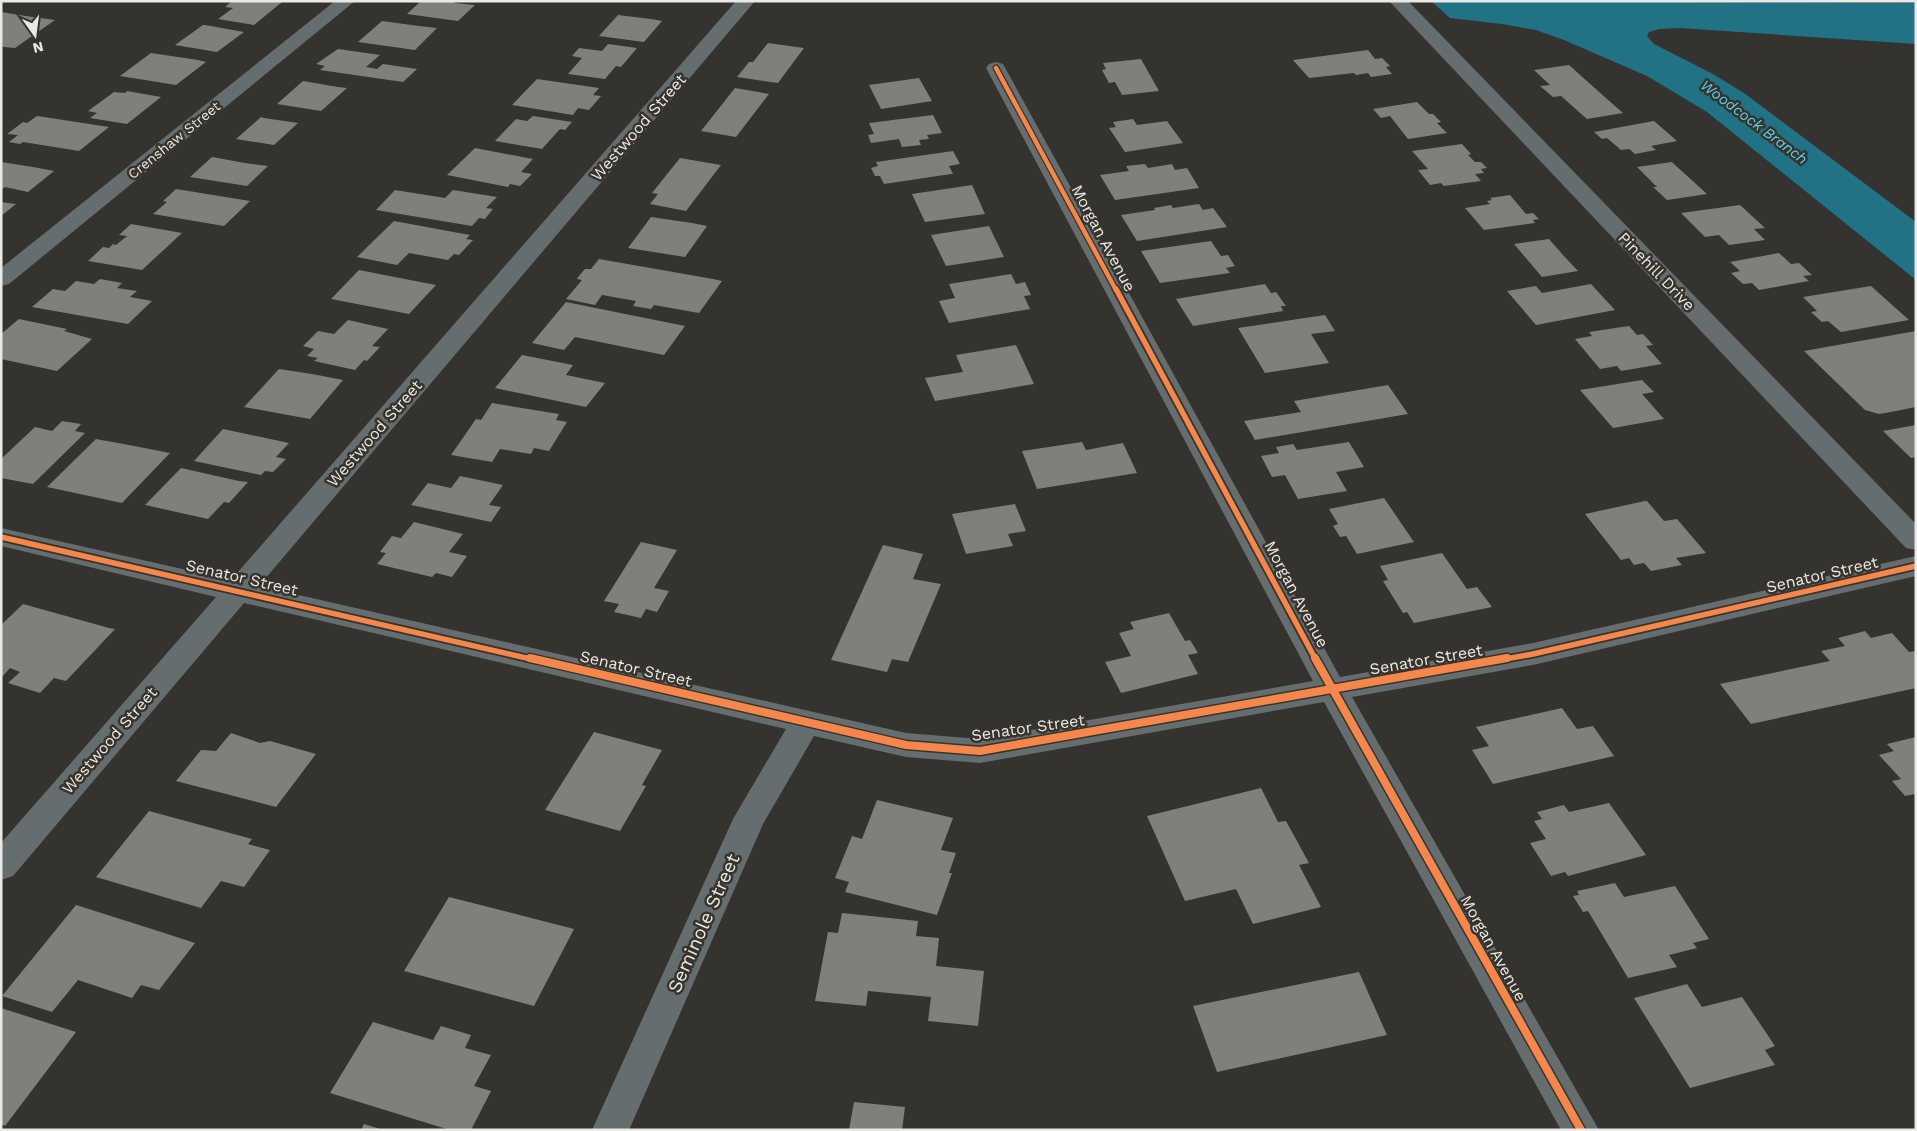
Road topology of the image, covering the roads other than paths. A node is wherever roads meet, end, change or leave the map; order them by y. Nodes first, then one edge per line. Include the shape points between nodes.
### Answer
1 (346, 1) edge
2 (746, 1) edge
3 (1398, 1) edge
4 (996, 68) dead end
5 (1, 279) edge
6 (1, 537) edge
7 (1916, 541) edge
8 (1916, 566) edge
9 (238, 590) junction
10 (1332, 689) junction
11 (806, 722) junction
12 (1, 866) edge
13 (610, 1130) edge
14 (1581, 1130) edge

1 - 5 street, Crenshaw Street
2 - 9 street, Westwood Street
3 - 7 street, Pinehill Drive
4 - 10 street, Morgan Avenue
6 - 9 street, Senator Street
8 - 10 street, Senator Street via 1534,654
9 - 11 street, Senator Street
9 - 12 street, Westwood Street
10 - 11 street, Senator Street via 980,751 906,745
10 - 14 street, Morgan Avenue
11 - 13 street, Seminole Street via 749,819

